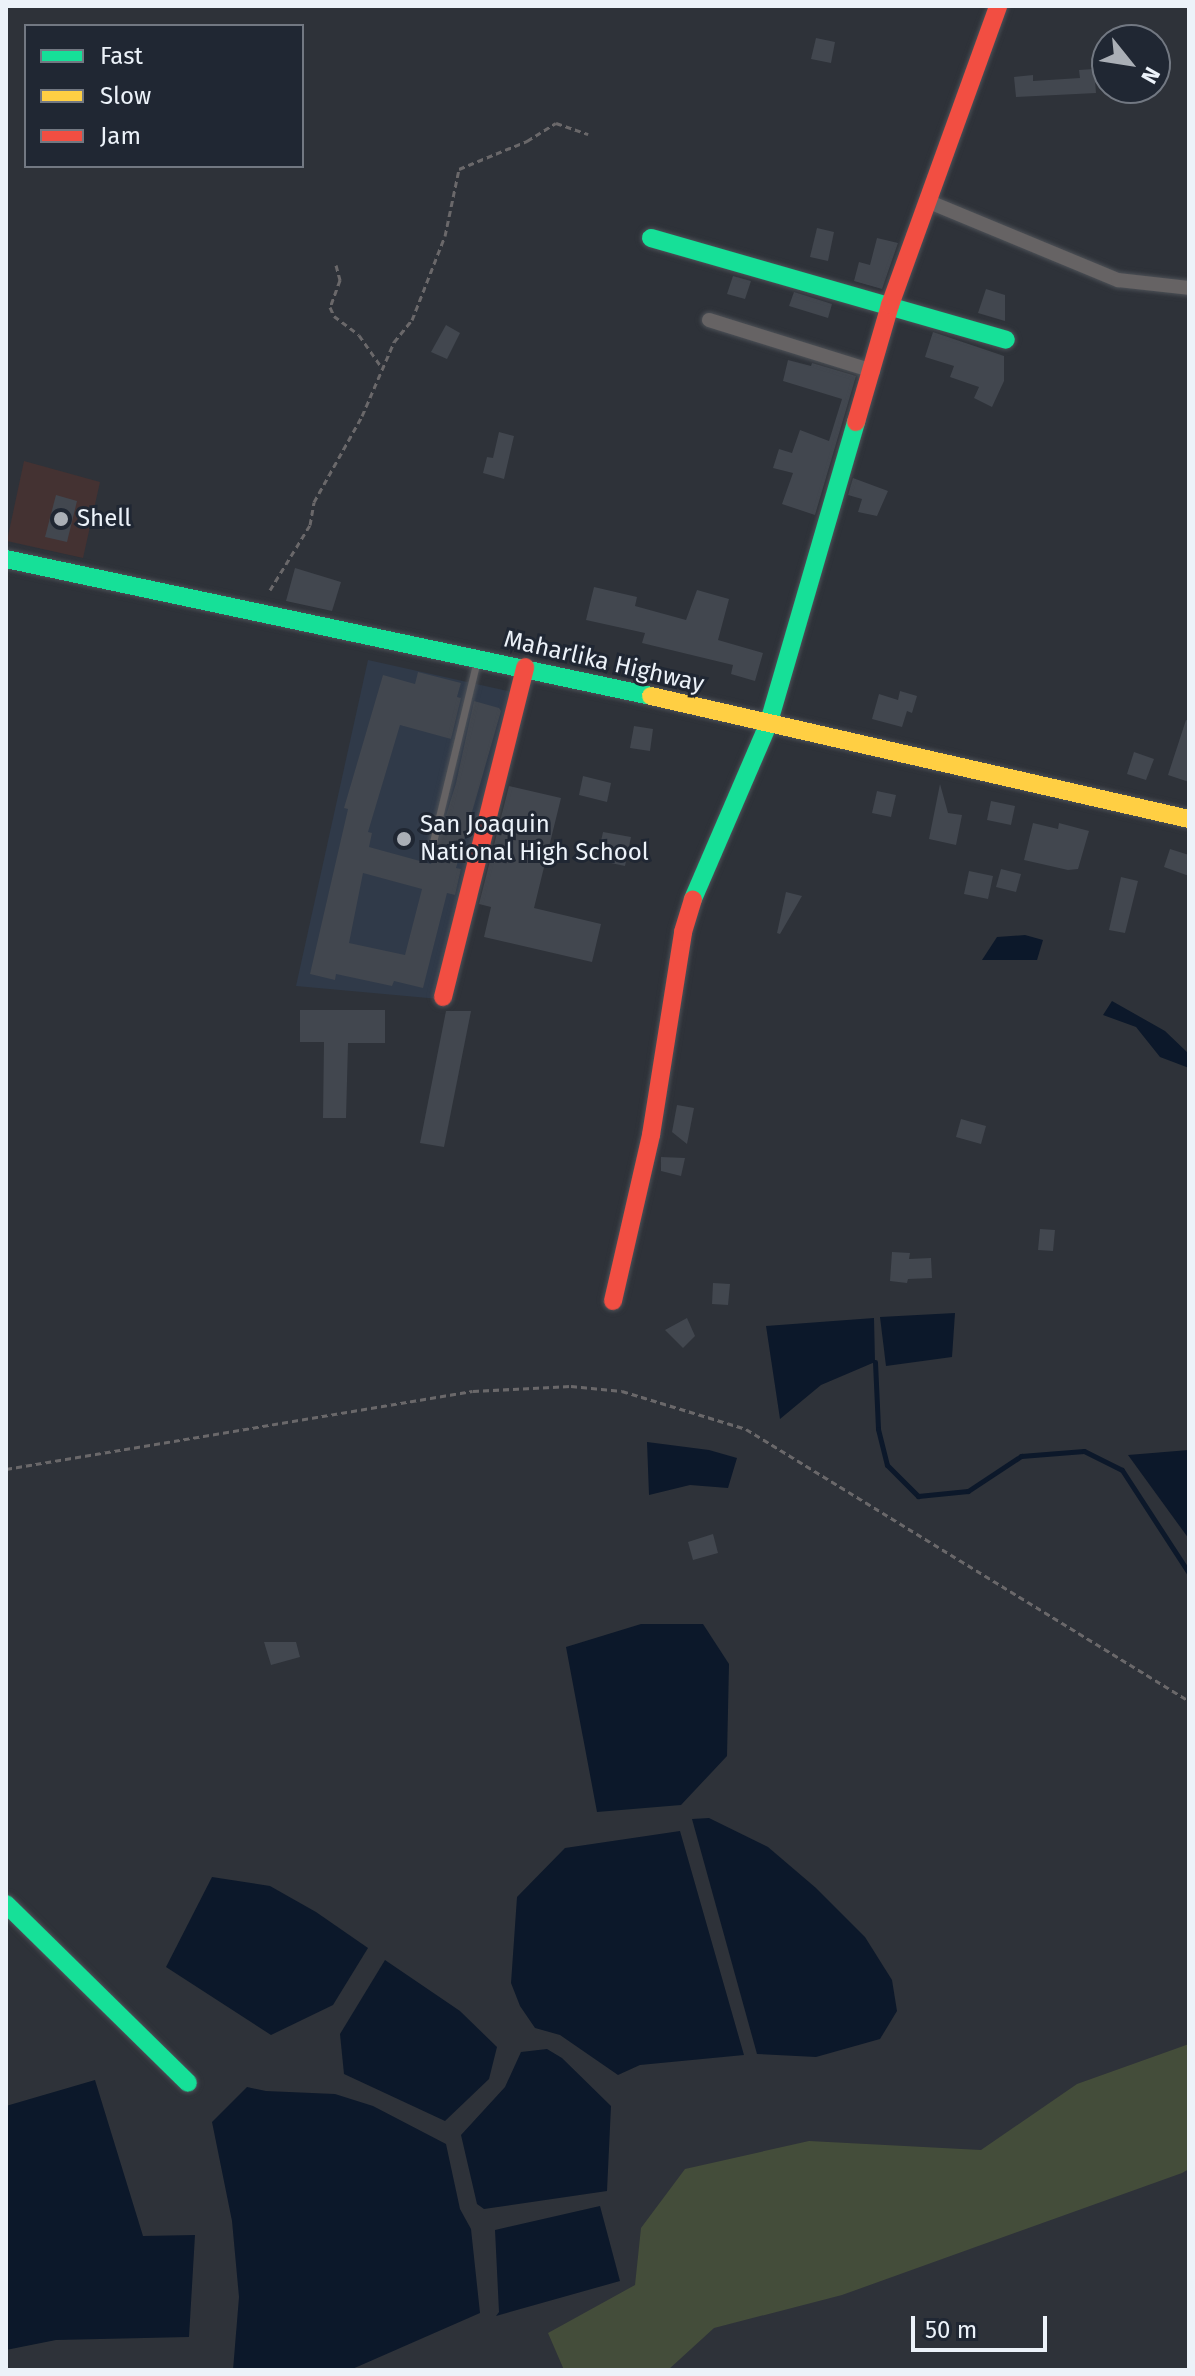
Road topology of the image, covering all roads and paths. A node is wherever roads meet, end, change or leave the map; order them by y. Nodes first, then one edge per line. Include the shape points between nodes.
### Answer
1 (998, 6) edge
2 (588, 134) dead end
3 (927, 201) junction
4 (651, 238) dead end
5 (336, 265) dead end
6 (1189, 288) edge
7 (890, 305) junction
8 (709, 320) dead end
9 (1006, 340) dead end
10 (382, 367) junction
11 (873, 371) junction
12 (6, 559) edge
13 (257, 612) junction
14 (477, 658) junction
15 (525, 667) junction
16 (768, 725) junction
17 (1189, 819) edge
18 (433, 842) dead end
19 (443, 997) dead end
20 (613, 1301) dead end
21 (6, 1469) edge
22 (1189, 1701) edge
23 (6, 1904) edge
24 (188, 2083) dead end

1 - 3 main road
2 - 10 path via 556,123 459,169 445,236 412,320
3 - 6 street via 1118,280
3 - 7 main road
4 - 7 main road
5 - 10 path via 340,280 330,307 334,316 359,335
7 - 9 main road
7 - 11 main road
8 - 11 street
10 - 13 path via 362,416 314,502 310,525
11 - 16 main road
12 - 13 main road, Maharlika Highway
13 - 14 main road, Maharlika Highway
14 - 15 main road, Maharlika Highway
14 - 18 lane
15 - 16 main road, Maharlika Highway
15 - 19 main road
16 - 17 main road, Maharlika Highway
16 - 20 main road via 695,892 683,932 651,1135
21 - 22 path via 473,1391 571,1386 622,1391 746,1429
23 - 24 main road

